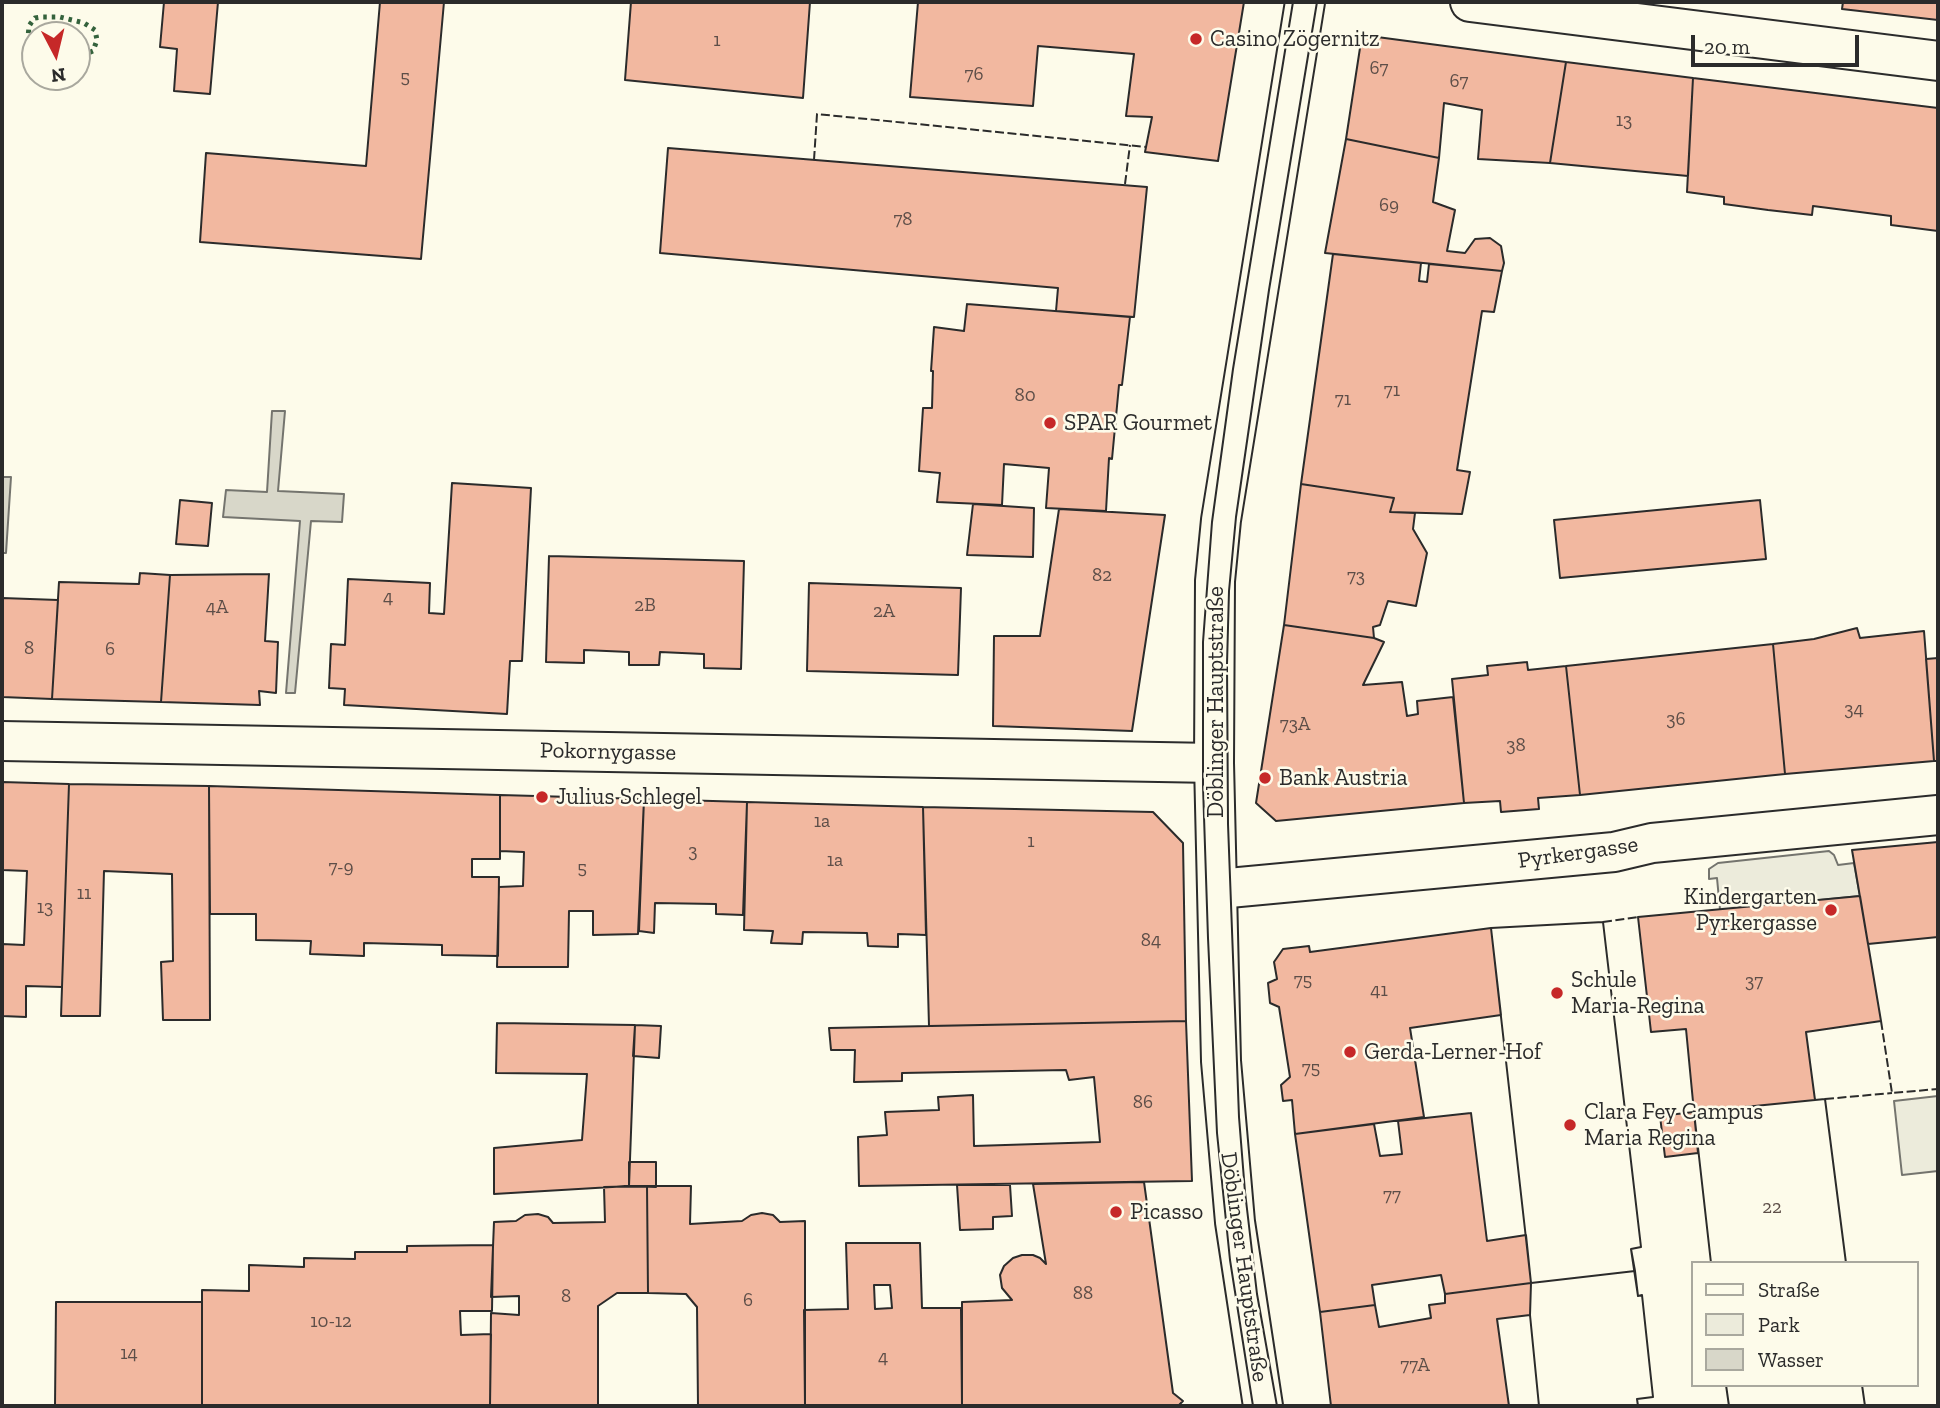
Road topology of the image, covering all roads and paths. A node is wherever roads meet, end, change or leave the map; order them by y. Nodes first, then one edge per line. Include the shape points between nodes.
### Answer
1 (1305, 2) edge
2 (1470, 2) edge
3 (1938, 61) edge
4 (2, 741) edge
5 (1214, 763) junction
6 (1938, 814) edge
7 (1218, 888) junction
8 (1264, 1406) edge

1 - 5 street, Döblinger Hauptstraße via 1221,520 1215,581
2 - 3 street
4 - 5 street, Pokornygasse
5 - 7 street, Döblinger Hauptstraße
6 - 7 street, Pyrkergasse via 1652,843 1614,852
7 - 8 street, Döblinger Hauptstraße via 1227,1140

